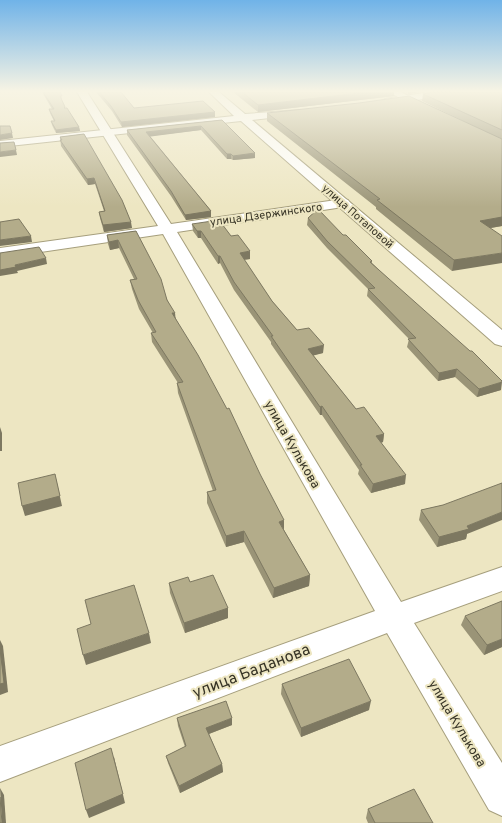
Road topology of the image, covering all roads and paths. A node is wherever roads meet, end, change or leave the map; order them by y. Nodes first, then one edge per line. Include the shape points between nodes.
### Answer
1 (122, 130) edge
2 (259, 130) edge
3 (107, 132) junction
4 (0, 144) edge
5 (343, 203) junction
6 (167, 228) junction
7 (0, 253) edge
8 (502, 340) edge
9 (502, 578) edge
10 (394, 617) junction
11 (0, 764) edge
12 (502, 797) edge

1 - 3 street
2 - 5 street, улица Потаповой
3 - 4 street
3 - 6 street, улица Кулькова
5 - 6 street, улица Дзержинского
5 - 8 street, улица Потаповой
6 - 7 street, улица Дзержинского
6 - 10 street, улица Кулькова
9 - 10 street, улица Баданова
10 - 11 street, улица Баданова
10 - 12 street, улица Кулькова

